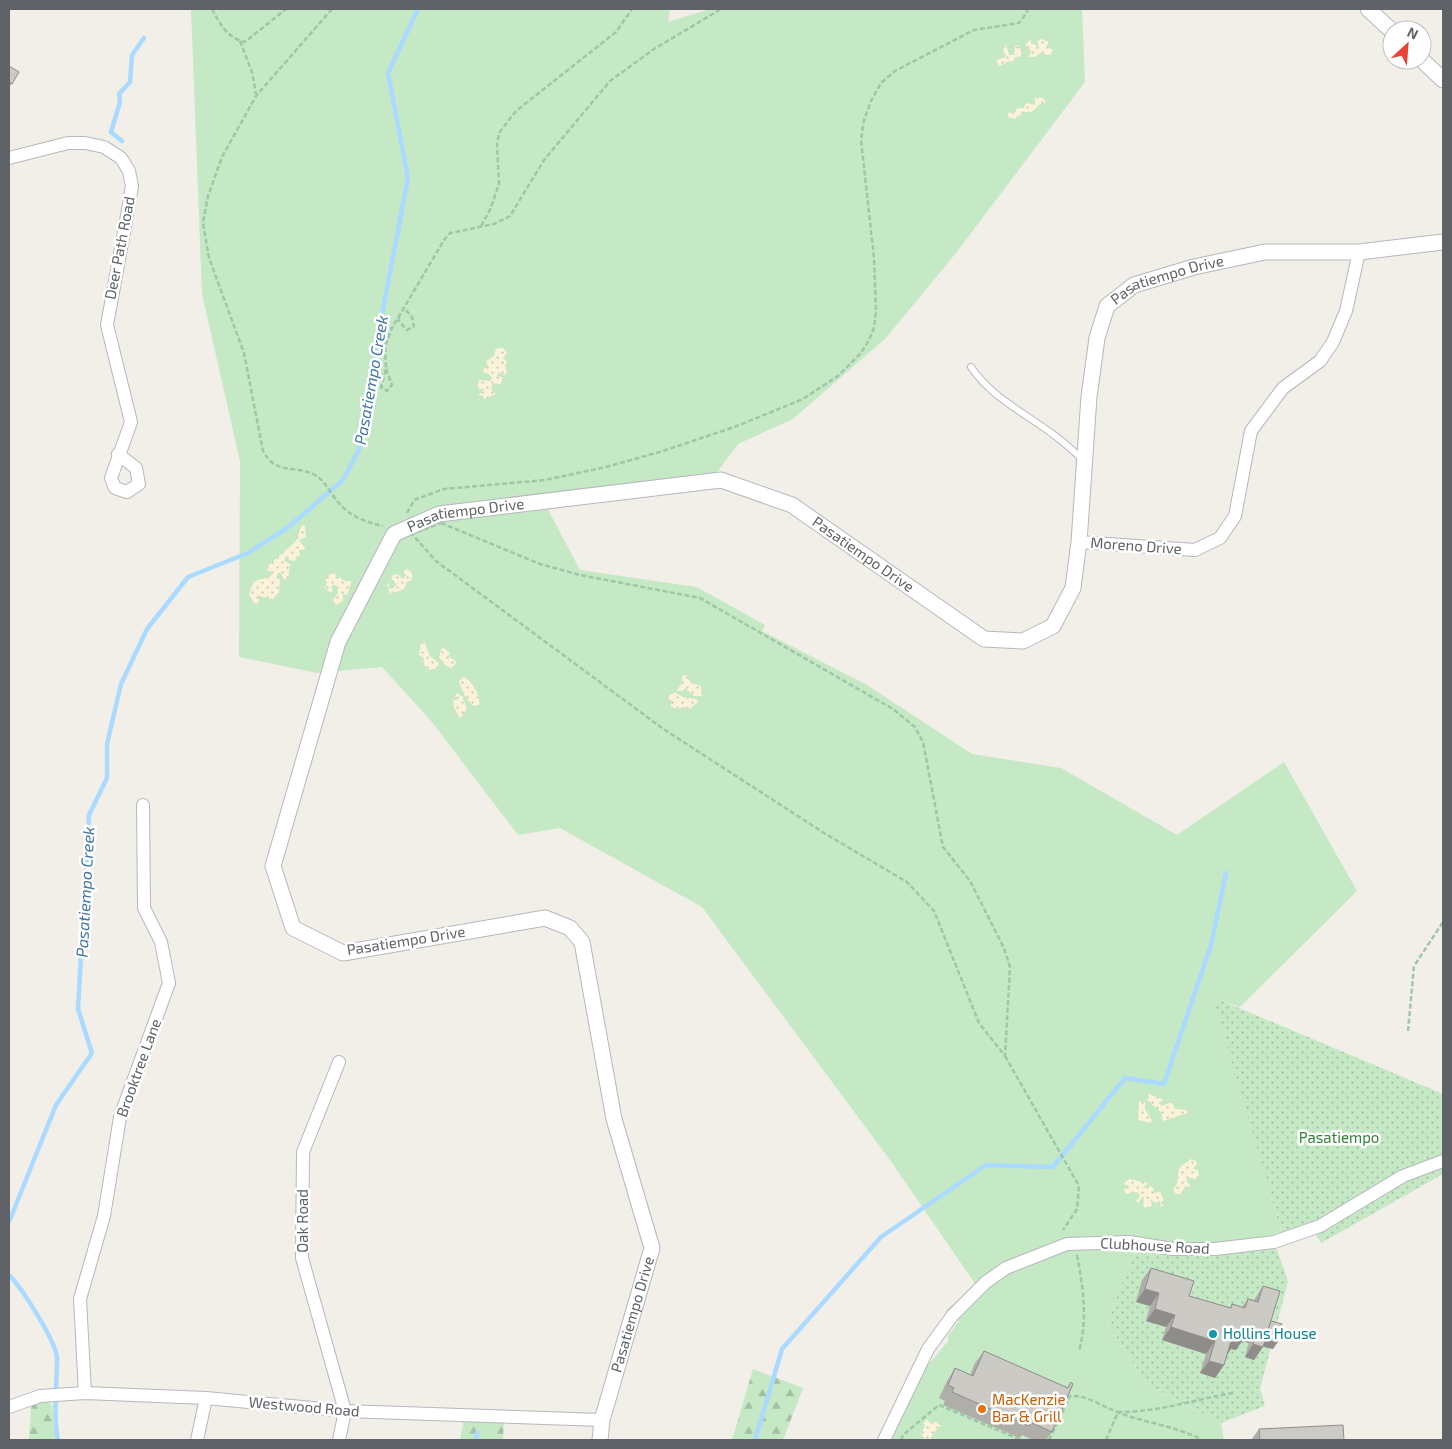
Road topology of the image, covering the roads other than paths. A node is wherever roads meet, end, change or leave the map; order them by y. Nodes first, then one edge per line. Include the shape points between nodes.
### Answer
1 (1368, 9) edge
2 (1382, 22) edge
3 (1432, 70) edge
4 (1443, 80) edge
5 (9, 158) edge
6 (1443, 242) edge
7 (1359, 252) junction
8 (971, 367) dead end
9 (118, 454) dead end
10 (1085, 461) junction
11 (1079, 542) junction
12 (143, 805) dead end
13 (339, 1062) dead end
14 (1443, 1161) edge
15 (85, 1393) junction
16 (206, 1398) junction
17 (9, 1408) edge
18 (345, 1411) junction
19 (602, 1420) junction
20 (198, 1440) edge
21 (339, 1440) edge
22 (600, 1440) edge
23 (884, 1440) edge

1 - 2 street
3 - 4 street
5 - 9 street, Deer Path Road via 68,143 86,142 121,158 129,171 132,186 107,325 131,422
6 - 7 street, Pasatiempo Drive
7 - 10 street, Pasatiempo Drive via 1265,252 1194,267 1134,285 1107,306 1097,338
7 - 11 street, Moreno Drive via 1346,311 1333,342 1320,361 1283,388 1251,431 1235,516 1220,538 1195,550
8 - 10 lane via 981,382 1017,411 1054,434
10 - 11 street, Pasatiempo Drive
11 - 19 street, Pasatiempo Drive via 1072,588 1053,626 1023,641 984,639 792,505 721,480 439,514 411,530 394,534 338,642 273,866 293,928 343,953 546,918 570,928 582,942 614,1119 652,1248
12 - 15 street, Brooktree Lane via 144,908 161,942 169,983 120,1117 104,1216 80,1299
13 - 18 street, Oak Road via 303,1152 302,1258
14 - 23 street, Clubhouse Road via 1403,1176 1320,1226 1274,1242 1216,1249 1174,1249 1130,1242 1067,1244 1006,1268 986,1282 952,1316 928,1348
15 - 16 street, Westwood Road
15 - 17 street, Westwood Road via 40,1396
16 - 18 street, Westwood Road
16 - 20 street
18 - 19 street, Westwood Road
18 - 21 street, Oak Road
19 - 22 street, Pasatiempo Drive

